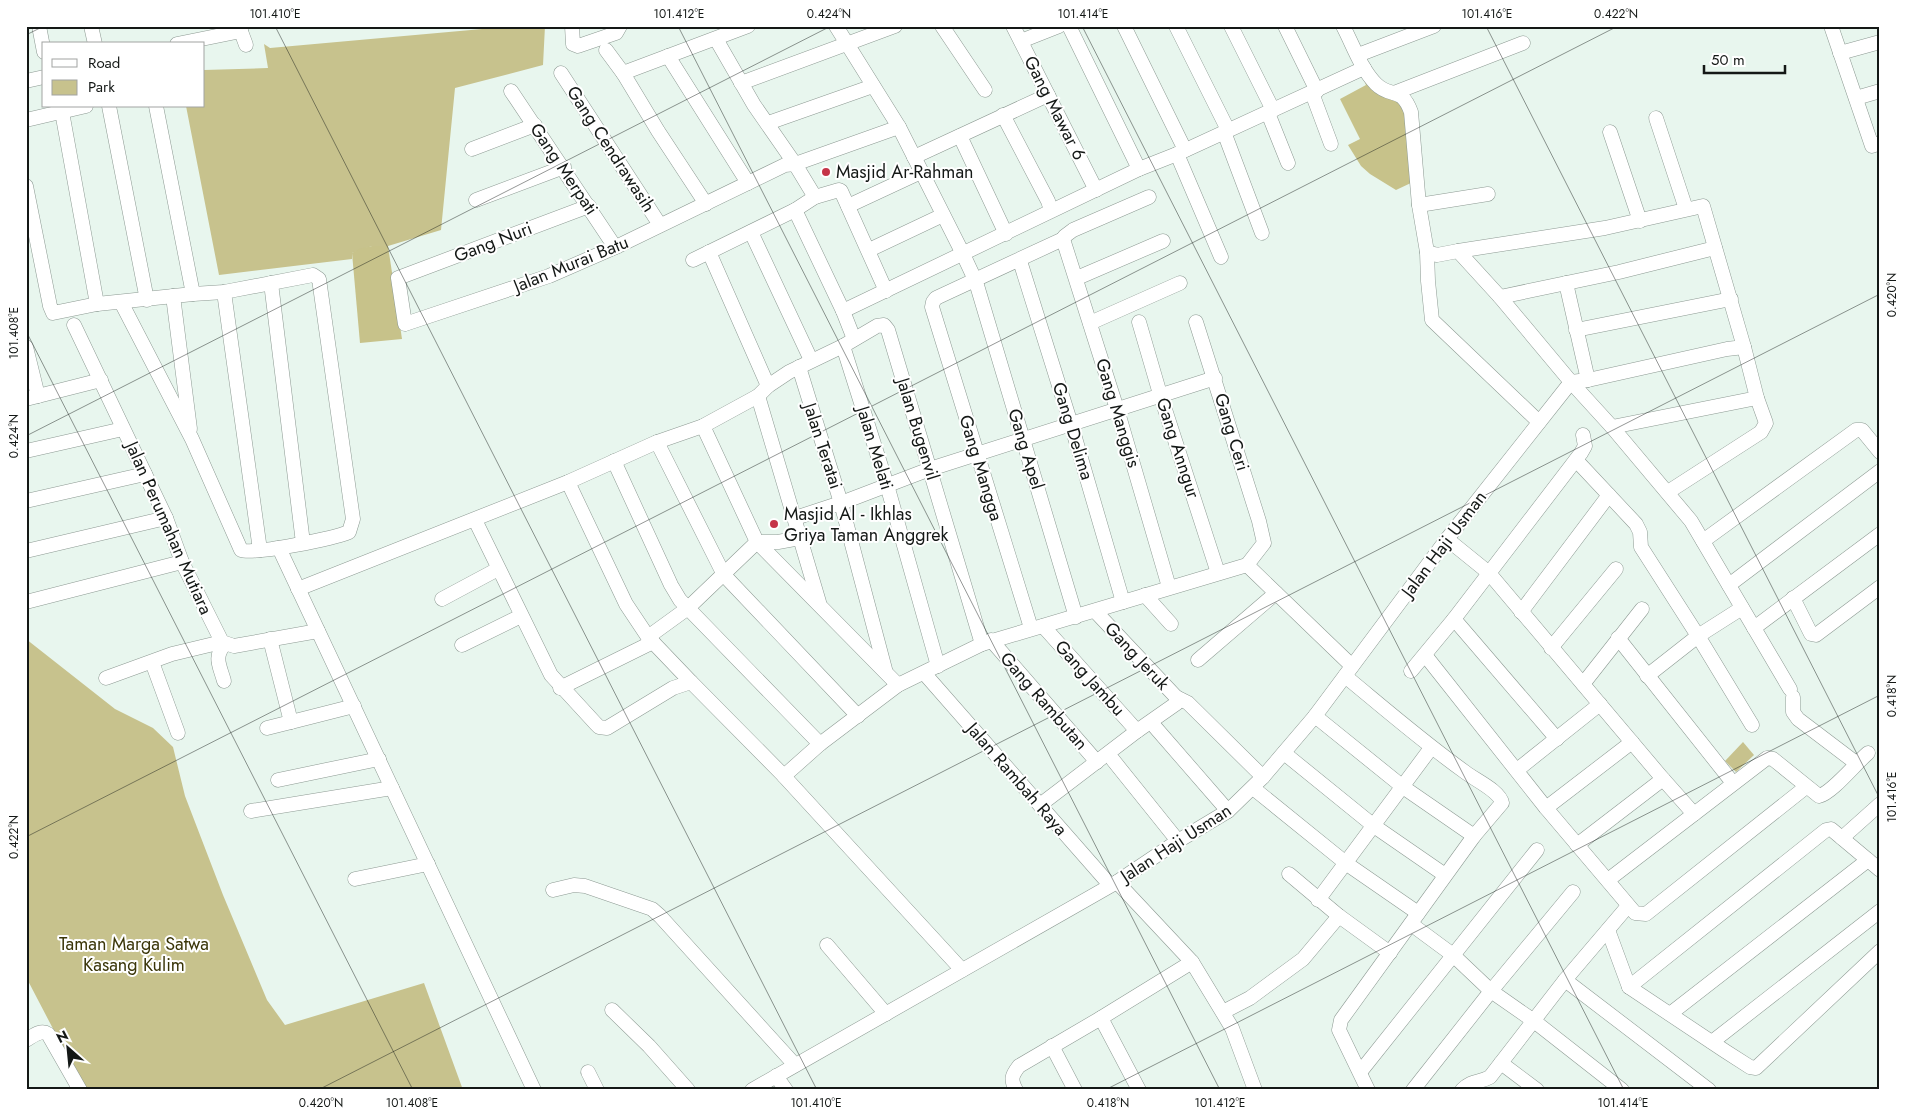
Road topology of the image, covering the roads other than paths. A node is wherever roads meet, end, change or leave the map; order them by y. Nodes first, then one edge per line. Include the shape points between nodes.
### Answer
1 (39, 26) edge
2 (92, 26) edge
3 (572, 26) edge
4 (620, 26) edge
5 (748, 26) edge
6 (836, 26) edge
7 (895, 26) edge
8 (942, 26) edge
9 (1013, 26) edge
10 (1059, 26) edge
11 (1069, 26) edge
12 (1124, 26) edge
13 (1176, 26) edge
14 (1231, 26) edge
15 (1285, 26) edge
16 (1343, 26) edge
17 (1434, 26) edge
18 (1832, 26) edge
19 (240, 28) edge
20 (716, 40) junction
21 (1021, 41) junction
22 (42, 42) edge
23 (95, 42) edge
24 (185, 42) edge
25 (1880, 42) edge
26 (1523, 43) dead end
27 (847, 44) junction
28 (246, 45) dead end
29 (606, 50) dead end
30 (1840, 53) junction
31 (668, 56) junction
32 (1358, 56) junction
33 (1364, 68) junction
34 (623, 72) junction
35 (561, 73) dead end
36 (42, 77) edge
37 (26, 81) edge
38 (741, 83) junction
39 (873, 86) junction
40 (511, 90) dead end
41 (984, 90) dead end
42 (1880, 91) edge
43 (1315, 92) junction
44 (1394, 93) junction
45 (1048, 95) junction
46 (1856, 98) junction
47 (78, 108) edge
48 (109, 108) edge
49 (156, 108) edge
50 (1270, 111) junction
51 (62, 112) junction
52 (1004, 115) junction
53 (1656, 118) dead end
54 (26, 120) edge
55 (768, 123) junction
56 (535, 125) junction
57 (899, 127) junction
58 (1226, 131) junction
59 (1610, 132) dead end
60 (960, 136) junction
61 (1880, 143) edge
62 (1331, 144) dead end
63 (472, 148) dead end
64 (1181, 152) junction
65 (914, 157) junction
66 (1288, 163) dead end
67 (795, 164) junction
68 (564, 167) junction
69 (1138, 169) junction
70 (921, 172) junction
71 (748, 183) junction
72 (26, 186) edge
73 (1096, 190) junction
74 (1488, 194) dead end
75 (816, 197) junction
76 (1149, 197) dead end
77 (476, 200) dead end
78 (706, 204) junction
79 (1420, 205) junction
80 (589, 206) junction
81 (848, 206) junction
82 (1686, 209) junction
83 (794, 210) junction
84 (1051, 210) junction
85 (943, 215) junction
86 (1640, 221) junction
87 (660, 225) junction
88 (751, 232) junction
89 (1262, 233) dead end
90 (1006, 234) junction
91 (1063, 240) junction
92 (1163, 241) dead end
93 (615, 247) junction
94 (1715, 248) junction
95 (869, 250) junction
96 (709, 252) junction
97 (1427, 252) junction
98 (1458, 252) junction
99 (964, 254) junction
100 (1221, 257) dead end
101 (693, 260) dead end
102 (1020, 261) junction
103 (398, 278) joint
104 (1076, 278) junction
105 (976, 282) junction
106 (271, 283) junction
107 (1180, 283) dead end
108 (1566, 283) junction
109 (886, 290) junction
110 (224, 292) junction
111 (192, 294) junction
112 (173, 296) junction
113 (1500, 297) junction
114 (1731, 299) junction
115 (147, 300) junction
116 (121, 302) junction
117 (97, 304) junction
118 (843, 311) junction
119 (1139, 322) dead end
120 (1196, 322) dead end
121 (1090, 323) junction
122 (74, 325) dead end
123 (1576, 330) junction
124 (848, 342) junction
125 (26, 347) edge
126 (1744, 347) junction
127 (805, 364) junction
128 (1215, 378) junction
129 (100, 380) junction
130 (1588, 380) junction
131 (1571, 382) junction
132 (768, 386) junction
133 (1160, 394) junction
134 (758, 396) junction
135 (32, 398) edge
136 (1757, 398) junction
137 (1117, 409) junction
138 (1538, 422) junction
139 (1071, 424) junction
140 (703, 426) junction
141 (1612, 427) junction
142 (123, 429) junction
143 (1583, 435) dead end
144 (1024, 438) junction
145 (192, 439) junction
146 (656, 442) junction
147 (26, 451) edge
148 (1880, 452) edge
149 (977, 455) junction
150 (1576, 460) junction
151 (614, 461) junction
152 (930, 469) junction
153 (1880, 471) edge
154 (144, 474) junction
155 (568, 482) junction
156 (887, 485) junction
157 (1668, 492) junction
158 (1609, 495) junction
159 (26, 500) edge
160 (841, 503) junction
161 (166, 518) junction
162 (795, 518) junction
163 (475, 520) junction
164 (1880, 534) edge
165 (800, 538) junction
166 (1447, 539) junction
167 (303, 542) junction
168 (758, 542) junction
169 (1704, 542) junction
170 (279, 548) junction
171 (260, 550) junction
172 (26, 551) edge
173 (182, 562) junction
174 (1247, 566) junction
175 (498, 569) junction
176 (1616, 569) dead end
177 (1218, 573) junction
178 (1489, 573) junction
179 (724, 575) junction
180 (1729, 585) junction
181 (1170, 587) junction
182 (1880, 587) edge
183 (298, 589) junction
184 (1276, 593) junction
185 (1144, 595) junction
186 (1793, 598) junction
187 (442, 600) dead end
188 (26, 602) edge
189 (819, 602) junction
190 (1123, 602) junction
191 (688, 608) junction
192 (1742, 608) junction
193 (1642, 609) dead end
194 (1095, 611) junction
195 (1521, 612) junction
196 (521, 616) junction
197 (1076, 617) junction
198 (1454, 619) junction
199 (1171, 624) dead end
200 (1037, 627) junction
201 (1754, 628) junction
202 (318, 631) junction
203 (1698, 636) junction
204 (1618, 638) junction
205 (270, 639) junction
206 (651, 639) junction
207 (987, 642) junction
208 (224, 643) junction
209 (462, 646) dead end
210 (1551, 648) junction
211 (1425, 656) junction
212 (1198, 660) dead end
213 (152, 662) junction
214 (938, 666) junction
215 (885, 670) junction
216 (1349, 671) junction
217 (924, 672) junction
218 (1411, 672) dead end
219 (1647, 676) junction
220 (106, 678) dead end
221 (224, 681) dead end
222 (691, 682) junction
223 (1583, 684) junction
224 (898, 685) junction
225 (560, 688) junction
226 (1177, 699) junction
227 (1600, 704) junction
228 (354, 706) junction
229 (858, 716) junction
230 (1315, 716) junction
231 (291, 722) junction
232 (1752, 724) dead end
233 (1155, 727) dead end
234 (266, 728) dead end
235 (1137, 731) junction
236 (178, 733) dead end
237 (1557, 739) junction
238 (1632, 742) junction
239 (820, 744) junction
240 (1431, 748) junction
241 (1284, 753) junction
242 (1868, 753) dead end
243 (378, 759) junction
244 (1113, 760) dead end
245 (1097, 762) junction
246 (1856, 763) junction
247 (1517, 770) junction
248 (784, 776) junction
249 (1263, 777) junction
250 (278, 780) dead end
251 (1663, 780) junction
252 (1733, 783) junction
253 (1403, 787) junction
254 (1806, 787) junction
255 (392, 788) junction
256 (1253, 788) junction
257 (1880, 804) edge
258 (1040, 805) junction
259 (1546, 808) junction
260 (251, 811) dead end
261 (1228, 811) junction
262 (1694, 814) junction
263 (1374, 826) junction
264 (1474, 836) junction
265 (1842, 838) junction
266 (1178, 841) junction
267 (1577, 845) junction
268 (1537, 850) dead end
269 (1868, 860) junction
270 (428, 864) junction
271 (1346, 864) junction
272 (1880, 870) edge
273 (1289, 874) dead end
274 (1445, 875) junction
275 (355, 879) dead end
276 (1608, 880) junction
277 (1114, 883) junction
278 (553, 890) dead end
279 (1573, 892) dead end
280 (1318, 900) junction
281 (1628, 906) junction
282 (1880, 911) edge
283 (1339, 916) junction
284 (1414, 918) junction
285 (1608, 930) junction
286 (827, 945) dead end
287 (1880, 951) edge
288 (1390, 953) junction
289 (1453, 955) junction
290 (1192, 962) junction
291 (962, 970) junction
292 (1564, 980) junction
293 (1629, 987) junction
294 (1491, 991) junction
295 (612, 1010) dead end
296 (1223, 1012) junction
297 (886, 1014) junction
298 (1670, 1014) junction
299 (1100, 1018) junction
300 (1534, 1021) junction
301 (28, 1035) edge
302 (1712, 1042) junction
303 (1052, 1046) junction
304 (1501, 1063) junction
305 (796, 1065) junction
306 (1361, 1071) junction
307 (588, 1072) dead end
308 (776, 1076) junction
309 (80, 1090) edge
310 (534, 1090) edge
311 (597, 1090) edge
312 (688, 1090) edge
313 (752, 1090) edge
314 (786, 1090) edge
315 (1016, 1090) edge
316 (1075, 1090) edge
317 (1139, 1090) edge
318 (1255, 1090) edge
319 (1368, 1090) edge
320 (1414, 1090) edge
321 (1462, 1090) edge
322 (1537, 1090) edge
323 (1622, 1090) edge
324 (1709, 1090) edge

1 - 22 street
2 - 23 street
3 - 4 street via 572,44 578,46 616,33
5 - 20 street
6 - 27 street, Gang Apel
7 - 27 street
8 - 41 street
9 - 21 street, Gang Mawar 6
10 - 21 street
11 - 69 street
12 - 64 street
13 - 58 street
14 - 50 street
15 - 43 street
16 - 32 street
17 - 32 street
18 - 30 street
19 - 24 street
19 - 28 street
20 - 31 street
20 - 38 street
21 - 45 street, Gang Mawar 6
25 - 30 street
26 - 44 street
27 - 38 street
27 - 39 street, Gang Apel
29 - 34 street
30 - 46 street
31 - 34 street
31 - 71 street
32 - 33 street
33 - 43 street
33 - 44 street via 1376,85
34 - 78 street
35 - 87 street, Gang Cendrawasih
36 - 37 street
38 - 55 street
39 - 55 street
39 - 57 street, Gang Apel
40 - 56 street, Gang Merpati
42 - 46 street
43 - 50 street
43 - 62 street
44 - 79 street via 1407,101 1411,112
45 - 52 street
45 - 73 street, Gang Mawar 6
46 - 61 street via 1872,146
47 - 51 street
48 - 115 street
49 - 111 street
50 - 58 street
50 - 66 street
51 - 54 street
51 - 117 street
52 - 60 street
52 - 84 street
53 - 82 street
55 - 67 street
56 - 63 street
56 - 68 street, Gang Merpati
57 - 65 street, Gang Apel
57 - 67 street, Jalan Murai Batu
58 - 64 street
58 - 89 street
59 - 86 street
60 - 65 street
60 - 90 street
64 - 69 street
64 - 100 street
65 - 70 street, Gang Apel
67 - 71 street, Jalan Murai Batu
67 - 75 street
68 - 77 street
68 - 80 street, Gang Merpati
69 - 73 street
70 - 81 street
70 - 85 street, Gang Apel
71 - 78 street, Jalan Murai Batu
72 - 117 street via 54,313
73 - 84 street
74 - 79 street
75 - 81 street via 838,190
75 - 83 street
76 - 91 street via 1072,230
78 - 87 street, Jalan Murai Batu
79 - 97 street
80 - 93 street, Gang Merpati
80 - 103 street, Gang Nuri
81 - 95 street
82 - 86 street
82 - 94 street via 1703,206
83 - 88 street
83 - 118 street, Jalan Melati
84 - 90 street
85 - 95 street
85 - 99 street, Gang Apel
86 - 98 street
87 - 93 street, Jalan Murai Batu
88 - 96 street
88 - 127 street, Jalan Teratai
90 - 99 street
91 - 102 street
91 - 104 street, Gang Manggis
92 - 104 street
93 - 103 street, Jalan Murai Batu via 550,276 405,324
94 - 108 street
94 - 114 street
95 - 109 street
96 - 101 street
96 - 132 street
97 - 98 street via 1437,255
97 - 138 street via 1432,320
98 - 113 street
99 - 105 street, Gang Apel
99 - 109 street
102 - 105 street
102 - 139 street, Gang Delima
104 - 121 street, Gang Manggis
105 - 144 street, Gang Apel
105 - 149 street, Gang Mangga via 936,298 932,307
106 - 110 street
106 - 167 street
106 - 167 street via 313,276 319,279 353,519 349,532
107 - 121 street
108 - 113 street
108 - 123 street
109 - 118 street
110 - 111 street
110 - 171 street
111 - 112 street
112 - 115 street
112 - 145 street
113 - 131 street
114 - 123 street
114 - 126 street
115 - 116 street
116 - 117 street
116 - 145 street
118 - 124 street, Jalan Melati
119 - 133 street, Gang Anngur
120 - 128 street, Gang Ceri
121 - 137 street, Gang Manggis
122 - 129 street, Jalan Perumahan Mutiara
123 - 130 street
124 - 127 street
124 - 152 street, Jalan Bugenvil via 877,326 884,325 888,330
124 - 156 street, Jalan Melati
125 - 135 street
126 - 130 street
126 - 136 street
127 - 132 street
127 - 160 street, Jalan Teratai
128 - 133 street
128 - 174 street, Gang Ceri via 1264,543
129 - 135 street
129 - 142 street, Jalan Perumahan Mutiara
130 - 131 street
131 - 138 street, Jalan Haji Usman
131 - 141 street
132 - 134 street
133 - 137 street
133 - 177 street, Gang Anngur
134 - 140 street
134 - 162 street
136 - 141 street
136 - 157 street via 1766,424 1761,432
137 - 139 street
137 - 181 street, Gang Manggis
138 - 166 street, Jalan Haji Usman
139 - 144 street
139 - 190 street, Gang Delima
140 - 146 street
140 - 168 street
141 - 157 street
142 - 147 street
142 - 154 street, Jalan Perumahan Mutiara
143 - 150 street via 1586,446
144 - 149 street
144 - 197 street, Gang Apel
145 - 171 street via 239,548 245,552
146 - 151 street
146 - 179 street
148 - 169 street via 1862,430 1856,430
149 - 152 street
149 - 200 street, Gang Mangga
150 - 158 street
150 - 178 street
151 - 155 street
151 - 191 street via 671,586
152 - 156 street
152 - 207 street, Jalan Bugenvil
153 - 180 street
154 - 159 street
154 - 161 street, Jalan Perumahan Mutiara
155 - 163 street
155 - 206 street via 626,604
156 - 160 street
156 - 214 street, Jalan Melati
157 - 169 street
158 - 195 street
158 - 203 street via 1636,524 1641,547
160 - 162 street
160 - 215 street, Jalan Teratai
161 - 172 street
161 - 173 street, Jalan Perumahan Mutiara
162 - 165 street
163 - 175 street
163 - 183 street
164 - 186 street
165 - 168 street
165 - 189 street
166 - 178 street
166 - 216 street, Jalan Haji Usman
167 - 170 street
168 - 179 street
168 - 189 street
169 - 180 street
170 - 171 street
170 - 183 street
173 - 188 street
173 - 208 street, Jalan Perumahan Mutiara
174 - 177 street
174 - 184 street
175 - 187 street
175 - 196 street
176 - 210 street
177 - 181 street
178 - 195 street
178 - 198 street
179 - 191 street
179 - 229 street
180 - 192 street
181 - 185 street
182 - 186 street via 1816,635 1807,628
183 - 202 street
184 - 212 street
184 - 216 street
185 - 190 street
185 - 199 street
186 - 201 street
189 - 215 street
190 - 194 street
191 - 206 street
191 - 239 street
192 - 201 street
192 - 203 street
193 - 204 street
194 - 197 street
194 - 226 street, Gang Jeruk
195 - 210 street
196 - 209 street
196 - 225 street
197 - 200 street
198 - 211 street
198 - 237 street
200 - 207 street
200 - 235 street, Gang Jambu
201 - 246 street via 1792,693 1793,712 1798,719
202 - 205 street
202 - 228 street
203 - 219 street
203 - 232 street
204 - 219 street
204 - 223 street
205 - 208 street via 234,646
205 - 231 street
206 - 222 street
206 - 225 street
207 - 214 street
207 - 245 street, Gang Rambutan
208 - 213 street via 172,654
208 - 221 street via 217,657
210 - 223 street
211 - 218 street
211 - 247 street
213 - 220 street
213 - 236 street
214 - 217 street
215 - 224 street
216 - 230 street, Jalan Haji Usman
216 - 240 street
217 - 224 street
217 - 258 street, Jalan Rambah Raya
219 - 252 street
222 - 225 street via 673,688 607,728 596,724
222 - 248 street
223 - 227 street
224 - 229 street
226 - 235 street
226 - 249 street, Gang Jeruk via 1183,699
227 - 237 street
227 - 238 street
228 - 231 street
228 - 243 street
229 - 239 street
230 - 241 street, Jalan Haji Usman
230 - 253 street
231 - 234 street
233 - 261 street
235 - 245 street
237 - 247 street
238 - 251 street
238 - 259 street
239 - 248 street
240 - 253 street
240 - 264 street via 1501,798 1502,802
241 - 249 street, Jalan Haji Usman
241 - 263 street
242 - 246 street
243 - 250 street
243 - 255 street
244 - 266 street
245 - 258 street
246 - 254 street via 1826,794 1819,796
247 - 259 street
248 - 291 street
249 - 256 street, Jalan Haji Usman
251 - 262 street
251 - 267 street
252 - 254 street via 1767,758 1773,759
252 - 262 street
253 - 263 street
253 - 264 street
254 - 281 street via 1646,914 1635,913
255 - 260 street
255 - 270 street
256 - 261 street, Jalan Haji Usman
256 - 271 street
257 - 265 street
258 - 277 street, Jalan Rambah Raya
259 - 267 street
261 - 266 street, Jalan Haji Usman
262 - 276 street
263 - 271 street
263 - 274 street
264 - 274 street
265 - 269 street
265 - 293 street via 1831,829 1826,830
266 - 277 street, Jalan Haji Usman
267 - 276 street
268 - 289 street
269 - 272 street
269 - 298 street
270 - 275 street
270 - 310 street
271 - 280 street
271 - 284 street
273 - 280 street
274 - 284 street
276 - 281 street
277 - 290 street, Jalan Rambah Raya
277 - 291 street, Jalan Haji Usman
278 - 305 street via 584,886 652,909 686,942
279 - 294 street
280 - 283 street
281 - 285 street
282 - 302 street
283 - 288 street
283 - 296 street via 1303,959 1250,998
284 - 288 street
284 - 289 street
285 - 292 street
285 - 293 street
286 - 297 street
287 - 302 street via 1756,1068
288 - 306 street via 1339,1026
289 - 294 street
289 - 306 street
290 - 296 street, Jalan Rambah Raya
290 - 299 street
291 - 297 street, Jalan Haji Usman
292 - 300 street
292 - 324 street
293 - 298 street
294 - 300 street
294 - 320 street
295 - 312 street
296 - 318 street, Jalan Rambah Raya
297 - 305 street, Jalan Haji Usman
298 - 302 street
299 - 303 street
299 - 317 street
300 - 304 street
300 - 323 street
301 - 309 street via 48,1034
303 - 315 street via 1019,1066 1011,1081
303 - 316 street
304 - 321 street via 1490,1077 1470,1083
304 - 322 street
305 - 308 street, Jalan Haji Usman
306 - 319 street
307 - 311 street
308 - 313 street, Jalan Haji Usman
308 - 314 street

